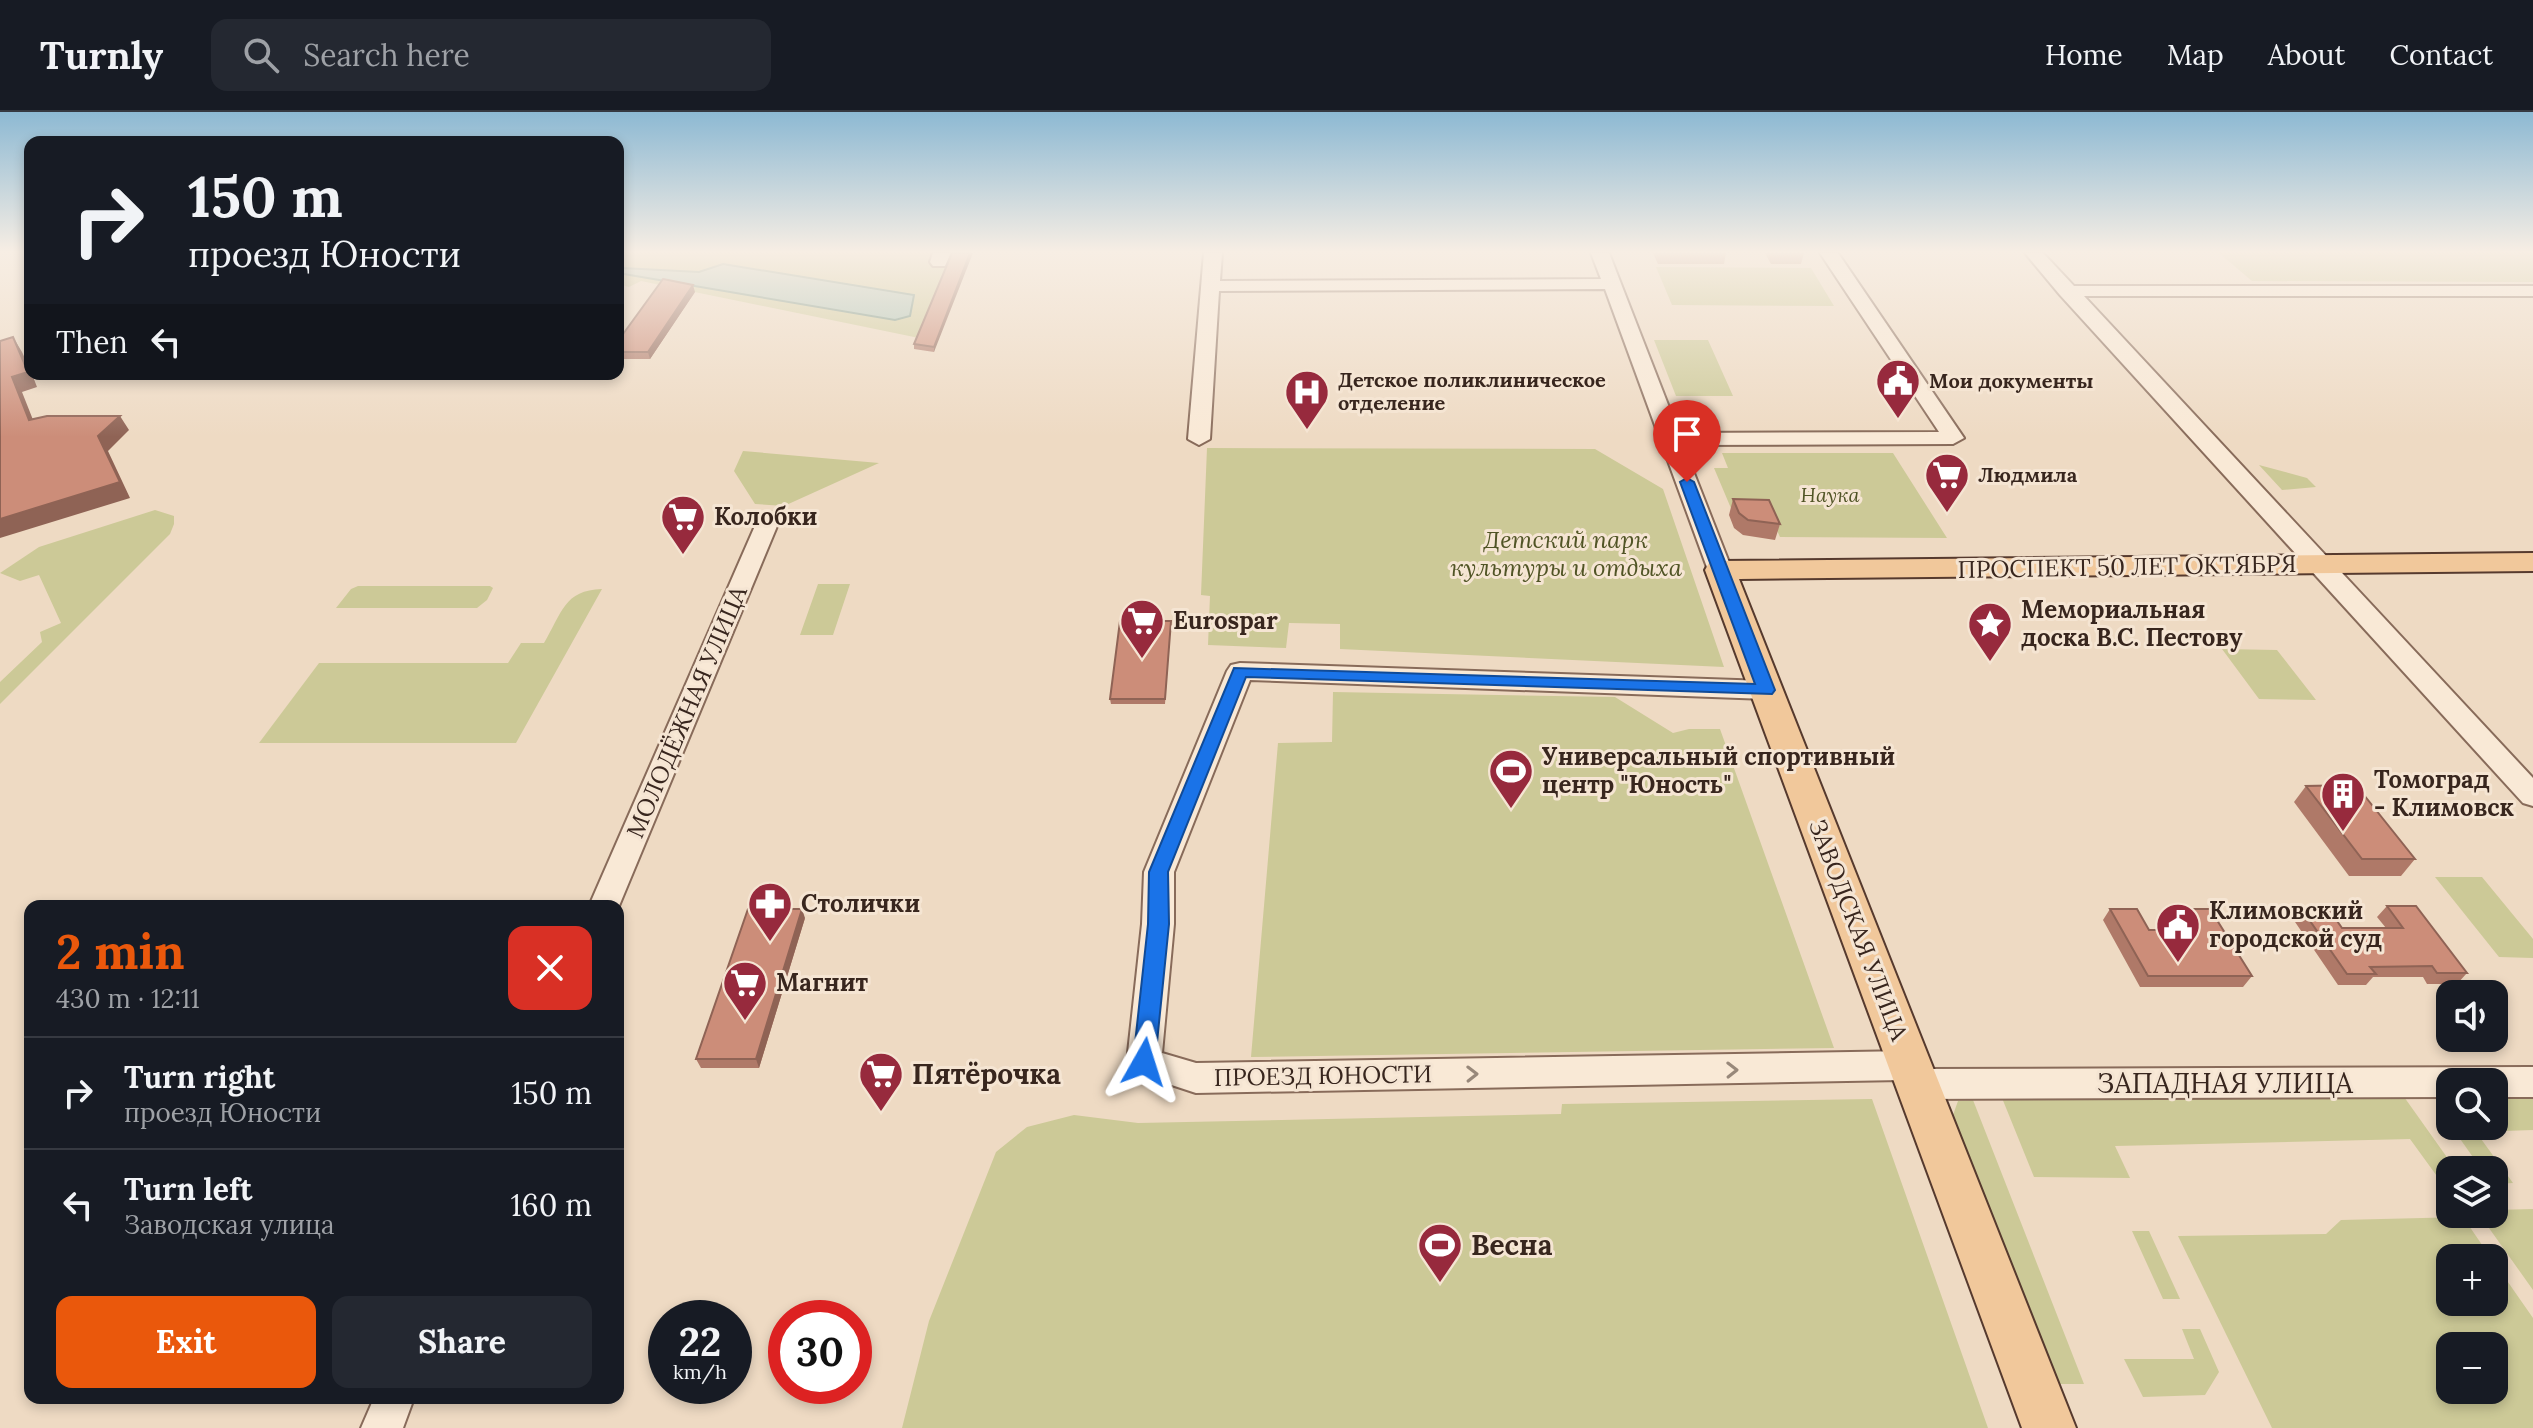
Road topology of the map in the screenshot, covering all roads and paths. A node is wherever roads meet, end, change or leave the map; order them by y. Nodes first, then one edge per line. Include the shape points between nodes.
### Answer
1 (1210, 314) edge
2 (1623, 314) edge
3 (1872, 314) edge
4 (2088, 314) edge
5 (1199, 439) dead end
6 (1671, 439) junction
7 (769, 519) dead end
8 (2533, 562) edge
9 (2321, 565) junction
10 (1720, 570) junction
11 (1766, 690) junction
12 (2533, 796) edge
13 (607, 900) edge
14 (1913, 1074) junction
15 (2533, 1082) edge
16 (392, 1404) edge
17 (382, 1428) edge
18 (2049, 1428) edge

1 - 5 street
2 - 6 street, ЗАВОДСКАЯ УЛИЦА
3 - 6 street via 1953,438
4 - 9 street
6 - 10 street, ЗАВОДСКАЯ УЛИЦА
7 - 13 street, МОЛОДЁЖНАЯ УЛИЦА
8 - 9 main road, ПРОСПЕКТ 50 ЛЕТ ОКТЯБРЯ
9 - 10 main road, ПРОСПЕКТ 50 ЛЕТ ОКТЯБРЯ
9 - 12 street
10 - 11 main road, ЗАВОДСКАЯ УЛИЦА
11 - 14 main road, ЗАВОДСКАЯ УЛИЦА
11 -> 14 street, ПРОЕЗД ЮНОСТИ via 1240,671 1159,872 1144,1062 1196,1078
14 - 15 street, ЗАПАДНАЯ УЛИЦА
14 - 18 main road, ЗАВОДСКАЯ УЛИЦА
16 - 17 street

